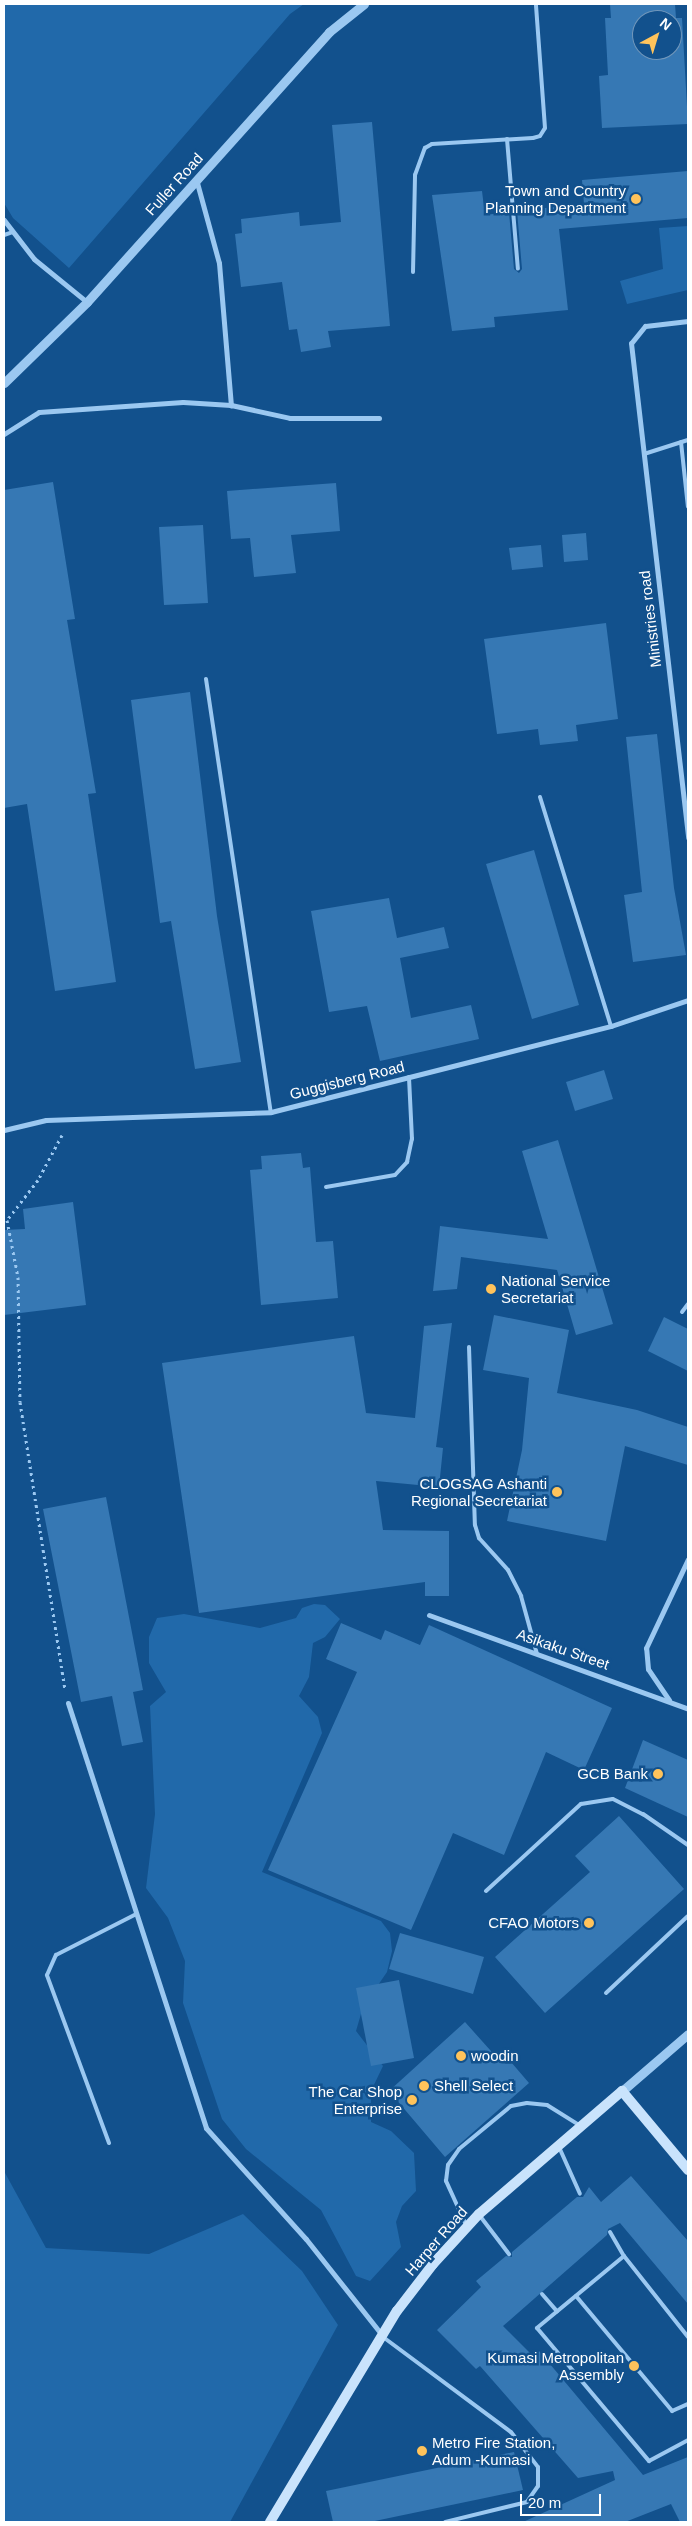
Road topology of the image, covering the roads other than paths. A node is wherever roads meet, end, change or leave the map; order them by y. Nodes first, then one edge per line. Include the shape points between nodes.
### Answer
1 (364, 4) edge
2 (536, 4) edge
3 (507, 139) junction
4 (196, 179) junction
5 (4, 220) edge
6 (13, 232) junction
7 (4, 236) edge
8 (518, 269) dead end
9 (413, 272) dead end
10 (86, 302) junction
11 (688, 321) edge
12 (4, 383) edge
13 (232, 405) junction
14 (379, 418) dead end
15 (4, 434) edge
16 (688, 440) edge
17 (681, 442) junction
18 (644, 454) junction
19 (688, 507) edge
20 (206, 679) dead end
21 (540, 797) dead end
22 (688, 838) edge
23 (688, 1000) edge
24 (611, 1026) junction
25 (410, 1077) junction
26 (271, 1112) junction
27 (4, 1130) edge
28 (326, 1187) dead end
29 (688, 1304) edge
30 (682, 1312) dead end
31 (469, 1347) dead end
32 (688, 1559) edge
33 (429, 1615) dead end
34 (537, 1654) junction
35 (669, 1700) junction
36 (68, 1703) road end
37 (688, 1708) edge
38 (688, 1845) edge
39 (486, 1891) dead end
40 (134, 1915) junction
41 (688, 1916) edge
42 (606, 1993) dead end
43 (688, 2034) edge
44 (622, 2091) junction
45 (580, 2126) junction
46 (109, 2143) dead end
47 (558, 2145) junction
48 (688, 2170) edge
49 (580, 2194) dead end
50 (479, 2214) junction
51 (467, 2227) junction
52 (610, 2232) dead end
53 (509, 2254) dead end
54 (624, 2256) junction
55 (542, 2294) dead end
56 (576, 2296) junction
57 (558, 2311) junction
58 (384, 2336) junction
59 (688, 2337) edge
60 (688, 2404) edge
61 (688, 2440) edge
62 (270, 2522) edge
63 (445, 2522) edge

1 - 4 street, Fuller Road via 329,32
2 - 3 lane via 545,128 540,136
3 - 8 lane
3 - 9 lane via 432,144 425,148 415,175
4 - 10 street, Fuller Road
4 - 13 street via 219,263
5 - 6 street
6 - 7 lane
6 - 10 street via 34,259
10 - 12 street, Fuller Road
11 - 18 street, Ministries road via 645,326 631,343
13 - 14 street via 290,418
13 - 15 street via 183,402 39,412
16 - 17 lane
17 - 18 lane
17 - 19 lane
18 - 22 street, Ministries road
20 - 26 lane
21 - 24 lane
23 - 24 street, Guggisberg Road
24 - 25 street, Guggisberg Road
25 - 26 street, Guggisberg Road
25 - 28 lane via 412,1139 407,1162 395,1175
26 - 27 street, Guggisberg Road via 70,1118
29 - 30 lane
31 - 34 lane via 475,1525 480,1538 508,1570 521,1596
32 - 35 street via 646,1648 648,1669
33 - 34 street, Asikaku Street
34 - 35 street, Asikaku Street
35 - 37 street, Asikaku Street
36 - 40 street
38 - 39 lane via 643,1814 613,1799 581,1804
40 - 46 lane via 56,1955 48,1975
40 - 58 street via 206,2128 306,2239
41 - 42 lane
43 - 44 street, Harper Road
44 - 45 main road, Harper Road
44 - 48 main road
45 - 47 main road, Harper Road
45 - 51 lane via 547,2105 527,2102 511,2106 459,2149 448,2165 446,2181
47 - 49 lane
47 - 50 main road, Harper Road
50 - 51 main road, Harper Road
50 - 53 lane
51 - 58 main road, Harper Road via 397,2311
52 - 54 lane
54 - 56 lane
54 - 59 lane
55 - 57 lane
56 - 57 lane
56 - 60 lane via 672,2411
57 - 61 lane via 537,2328 650,2461
58 - 62 main road, Harper Road
58 - 63 lane via 511,2432 538,2467 538,2486 527,2502

